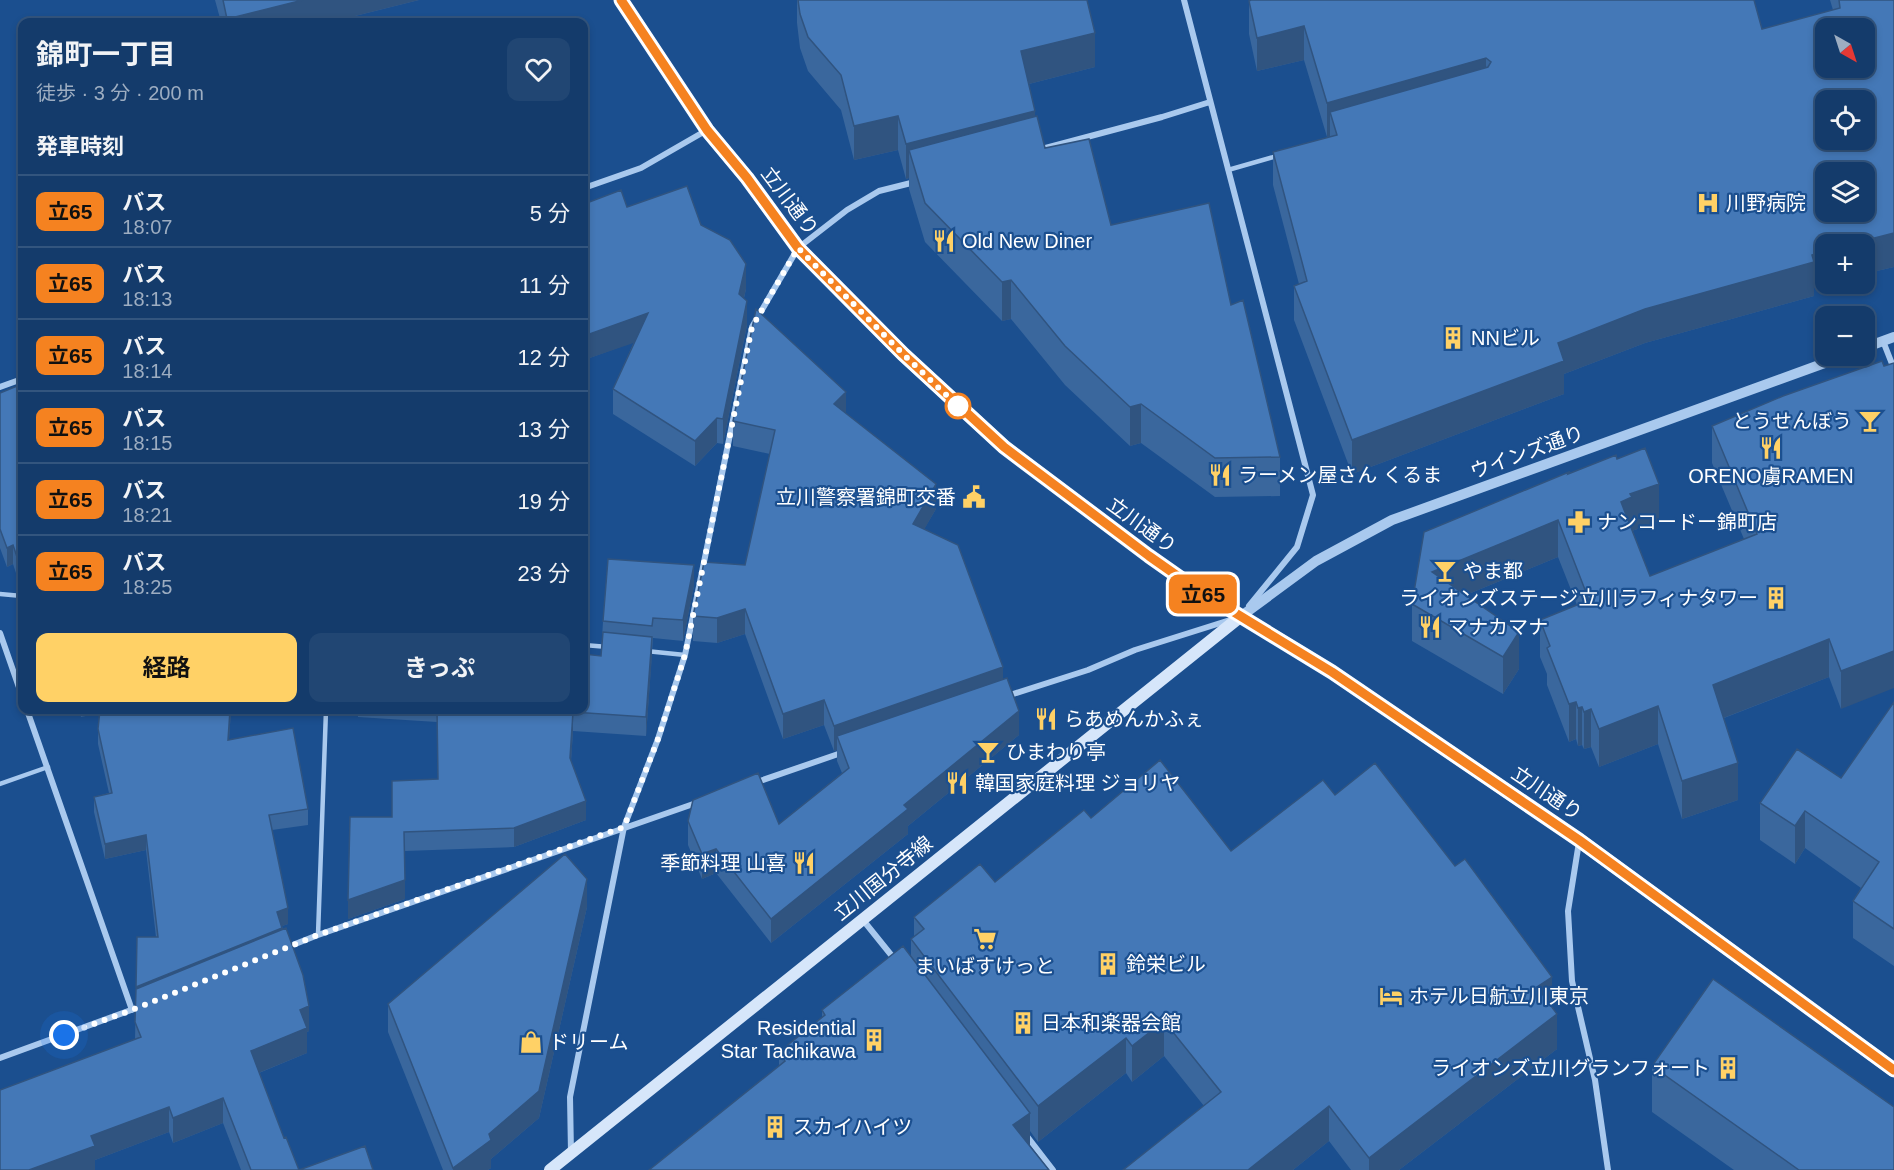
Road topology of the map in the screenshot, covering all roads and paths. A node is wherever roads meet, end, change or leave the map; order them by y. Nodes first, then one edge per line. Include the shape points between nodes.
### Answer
1 (621, 0) edge
2 (1184, 0) edge
3 (1210, 102) junction
4 (707, 130) junction
5 (1026, 153) edge
6 (1284, 154) edge
7 (1228, 170) junction
8 (924, 179) edge
9 (588, 187) edge
10 (798, 248) junction
11 (1889, 339) edge
12 (1816, 366) edge
13 (1894, 369) edge
14 (18, 381) edge
15 (0, 387) edge
16 (0, 594) edge
17 (18, 596) edge
18 (1240, 617) junction
19 (0, 633) edge
20 (588, 645) edge
21 (617, 648) edge
22 (640, 650) edge
23 (685, 655) junction
24 (18, 685) edge
25 (1003, 698) edge
26 (28, 714) edge
27 (326, 714) edge
28 (847, 751) edge
29 (48, 767) junction
30 (0, 784) edge
31 (747, 785) edge
32 (702, 800) edge
33 (624, 827) junction
34 (1579, 840) junction
35 (863, 919) junction
36 (318, 935) junction
37 (274, 952) edge
38 (902, 970) edge
39 (154, 1001) edge
40 (132, 1010) junction
41 (0, 1058) edge
42 (1894, 1070) edge
43 (1024, 1132) edge
44 (571, 1153) junction
45 (554, 1169) edge
46 (1053, 1170) edge
47 (1608, 1170) edge

1 - 4 main road, 立川通り
2 - 3 street
3 - 5 street
3 - 7 street
4 - 9 street via 641,168
4 - 10 main road, 立川通り
6 - 7 lane
7 - 18 street via 1313,495 1297,547
8 - 10 street via 879,191
10 - 18 main road, 立川通り via 903,354 1004,447 1149,556
10 - 23 street via 752,327
11 - 13 street
12 - 18 street, ウインズ通り via 1392,520 1316,561
14 - 15 street
16 - 17 lane
18 - 25 street
18 - 34 main road, 立川通り via 1332,672
18 - 35 main road, 立川国分寺線
19 - 24 street
20 - 21 lane
22 - 23 lane
23 - 33 street
26 - 29 street
27 - 36 lane
28 - 31 street
29 - 30 lane
29 - 40 street
32 - 33 street
33 - 36 street
33 - 44 street via 570,1097
34 - 42 main road, 立川通り
34 - 47 street via 1568,911 1572,981 1595,1080
35 - 38 street
35 - 44 main road, 立川国分寺線
36 - 37 street
39 - 40 street
40 - 41 street
43 - 46 street
44 - 45 main road, 立川国分寺線

